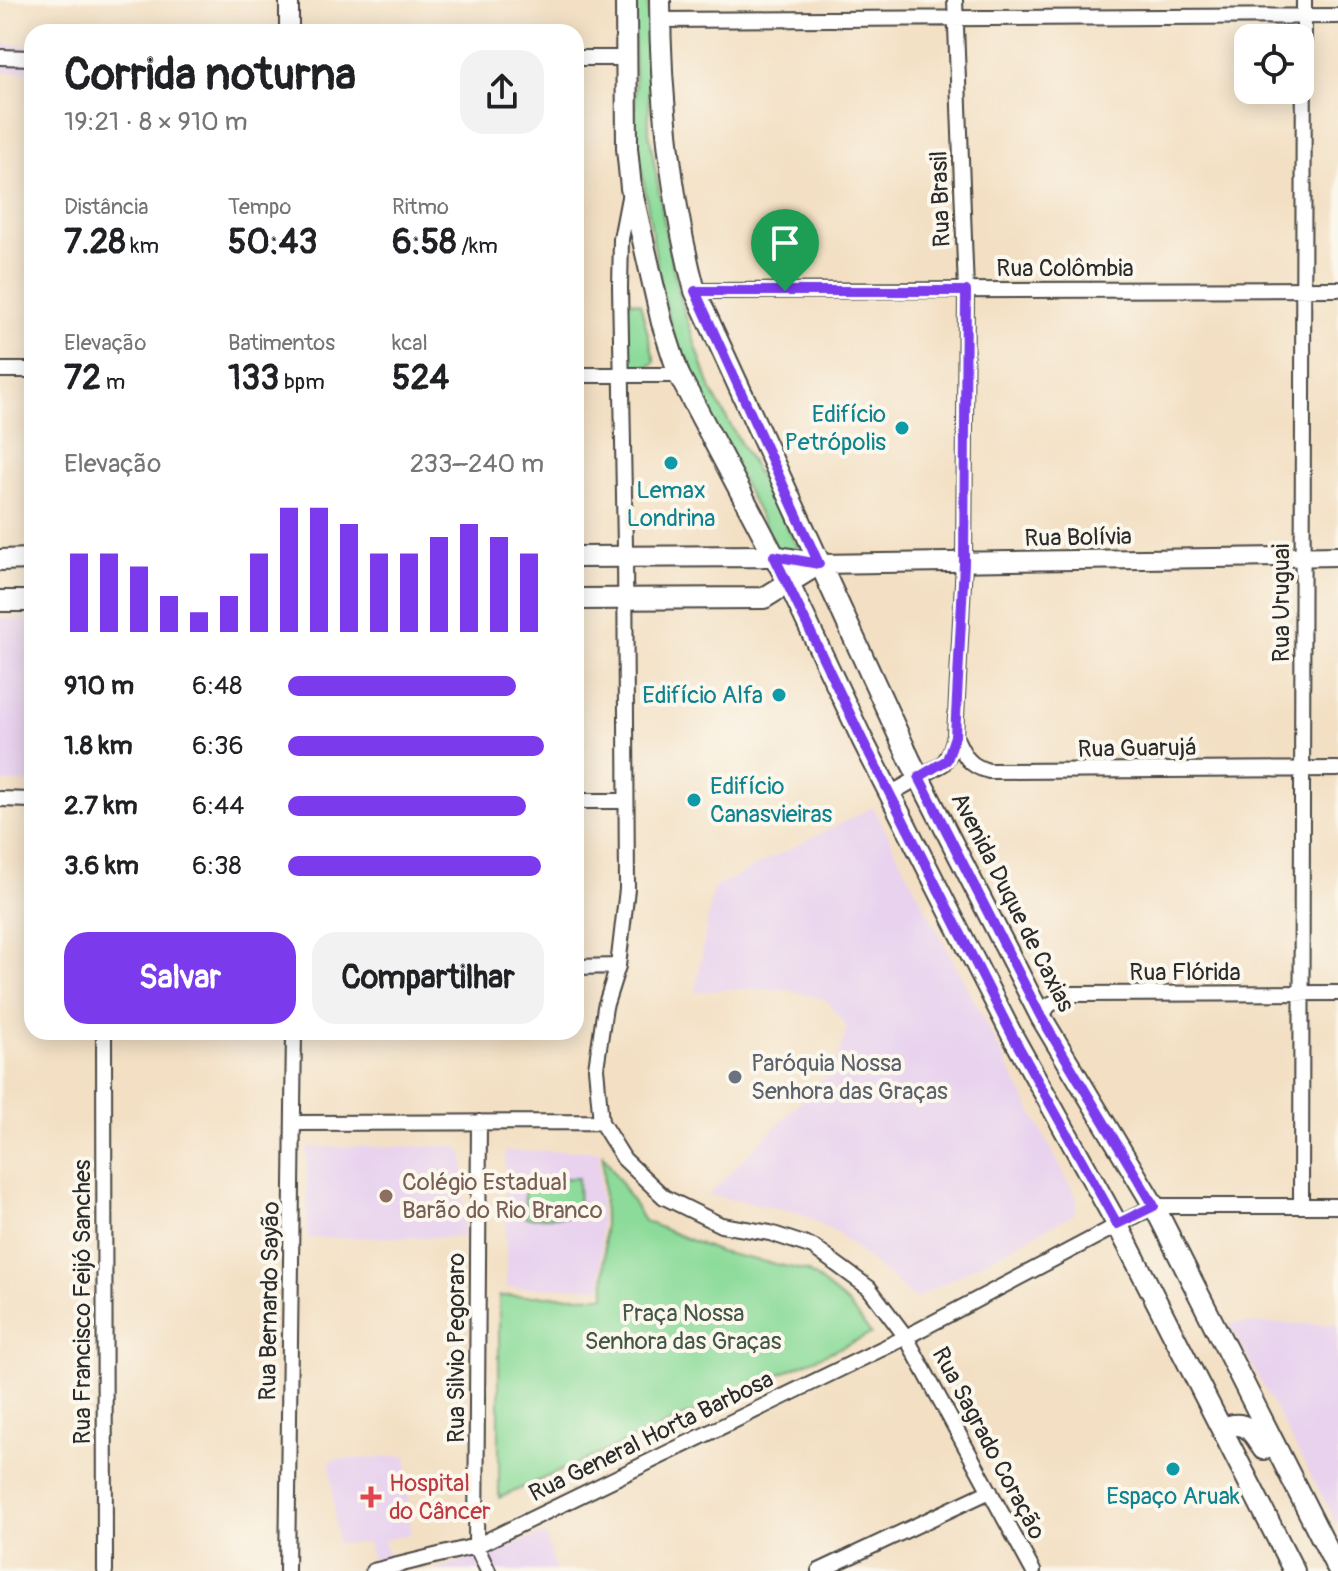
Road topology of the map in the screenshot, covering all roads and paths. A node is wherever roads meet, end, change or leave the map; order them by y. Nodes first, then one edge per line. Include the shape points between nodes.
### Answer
1 (289, 0) edge
2 (626, 0) edge
3 (955, 0) edge
4 (1304, 0) edge
5 (660, 10) edge
6 (1304, 16) junction
7 (1338, 16) edge
8 (955, 17) junction
9 (289, 24) edge
10 (0, 57) edge
11 (24, 58) edge
12 (584, 58) edge
13 (624, 58) junction
14 (631, 188) junction
15 (1303, 289) junction
16 (1338, 289) edge
17 (695, 291) junction
18 (966, 291) junction
19 (0, 370) edge
20 (24, 370) edge
21 (584, 375) edge
22 (679, 375) junction
23 (622, 376) junction
24 (625, 556) junction
25 (774, 556) junction
26 (1338, 556) edge
27 (584, 557) edge
28 (1303, 557) junction
29 (24, 559) edge
30 (0, 560) edge
31 (964, 563) junction
32 (819, 564) junction
33 (789, 584) junction
34 (625, 598) junction
35 (584, 599) edge
36 (0, 601) edge
37 (24, 601) edge
38 (955, 736) junction
39 (1302, 768) junction
40 (1338, 769) edge
41 (919, 777) junction
42 (890, 794) junction
43 (0, 799) edge
44 (24, 800) edge
45 (584, 801) edge
46 (626, 801) junction
47 (618, 966) junction
48 (584, 967) edge
49 (1302, 993) junction
50 (1338, 993) edge
51 (1030, 995) junction
52 (1000, 1010) junction
53 (1041, 1017) junction
54 (1012, 1035) junction
55 (104, 1040) edge
56 (294, 1040) edge
57 (479, 1122) junction
58 (601, 1122) junction
59 (294, 1123) junction
60 (1154, 1206) junction
61 (1301, 1206) junction
62 (1338, 1206) edge
63 (1117, 1224) junction
64 (906, 1337) junction
65 (1222, 1429) junction
66 (990, 1491) junction
67 (1306, 1507) junction
68 (476, 1546) junction
69 (1338, 1570) edge
70 (105, 1571) edge
71 (287, 1571) edge
72 (373, 1571) edge
73 (488, 1571) edge
74 (819, 1571) edge
75 (1033, 1571) edge
76 (1294, 1571) edge

1 - 9 street
2 - 13 main road
3 - 8 street, Rua Brasil
4 - 6 street, Rua Uruguai
5 - 8 street
5 - 17 main road, Avenida Duque de Caxias via 660,58 682,242
6 - 7 street
6 - 8 street
6 - 15 street, Rua Uruguai
8 - 18 street, Rua Brasil
10 - 11 street
12 - 13 street
13 - 14 main road
14 - 22 main road
14 - 23 street via 621,239
15 - 16 street, Rua Colômbia
15 - 18 street, Rua Colômbia
15 - 28 street, Rua Uruguai
17 - 18 street, Rua Colômbia
17 - 32 main road, Avenida Duque de Caxias
18 - 31 street, Rua Brasil
19 - 20 street
21 - 23 street
22 - 23 street
22 - 25 main road
23 - 24 street
24 - 25 main road
24 - 27 main road
24 - 34 street
25 - 32 main road
25 - 33 main road
26 - 28 street, Rua Bolívia
28 - 31 street, Rua Bolívia
28 - 39 street, Rua Uruguai
29 - 30 main road
31 - 32 street, Rua Bolívia
31 - 38 street, Rua Brasil
32 - 33 main road
32 - 41 main road, Avenida Duque de Caxias
33 - 34 main road via 750,600
33 - 42 main road
34 - 35 main road
34 - 46 street
36 - 37 main road
38 - 39 street, Rua Guarujá via 967,761 989,771
38 - 41 street via 947,760
39 - 40 street, Rua Guarujá
39 - 49 street, Rua Uruguai
41 - 42 street
41 - 51 main road, Avenida Duque de Caxias
42 - 52 main road
43 - 44 street
45 - 46 street
46 - 47 street via 627,889
47 - 48 street
47 - 58 street via 605,1007 596,1068
49 - 50 street, Rua Flórida
49 - 53 street, Rua Flórida via 1070,994 1049,1005
49 - 61 street, Rua Uruguai
51 - 52 main road via 1012,996
51 - 53 main road, Avenida Duque de Caxias
52 - 54 main road
53 - 54 main road via 1030,1032
53 - 60 main road, Avenida Duque de Caxias
54 - 63 main road
55 - 70 street, Rua Francisco Feijó Sanches
56 - 59 street, Rua Bernardo Sayão
57 - 58 street
57 - 59 street
57 - 68 street, Rua Silvio Pegoraro
58 - 64 street, Rua Sagrado Coração via 624,1159 664,1197 721,1225 813,1247 869,1288
59 - 71 street, Rua Bernardo Sayão
60 - 61 street
60 - 63 street, Rua General Horta Barbosa
60 - 67 main road, Avenida Duque de Caxias
61 - 62 street
63 - 64 street, Rua General Horta Barbosa
63 - 65 main road
64 - 66 street, Rua Sagrado Coração
64 - 68 street, Rua General Horta Barbosa
65 - 67 main road via 1231,1424 1250,1428
65 - 76 main road
66 - 74 street
66 - 75 street, Rua Sagrado Coração
67 - 69 main road, Avenida Duque de Caxias
68 - 72 street, Rua General Horta Barbosa
68 - 73 street, Rua Silvio Pegoraro

